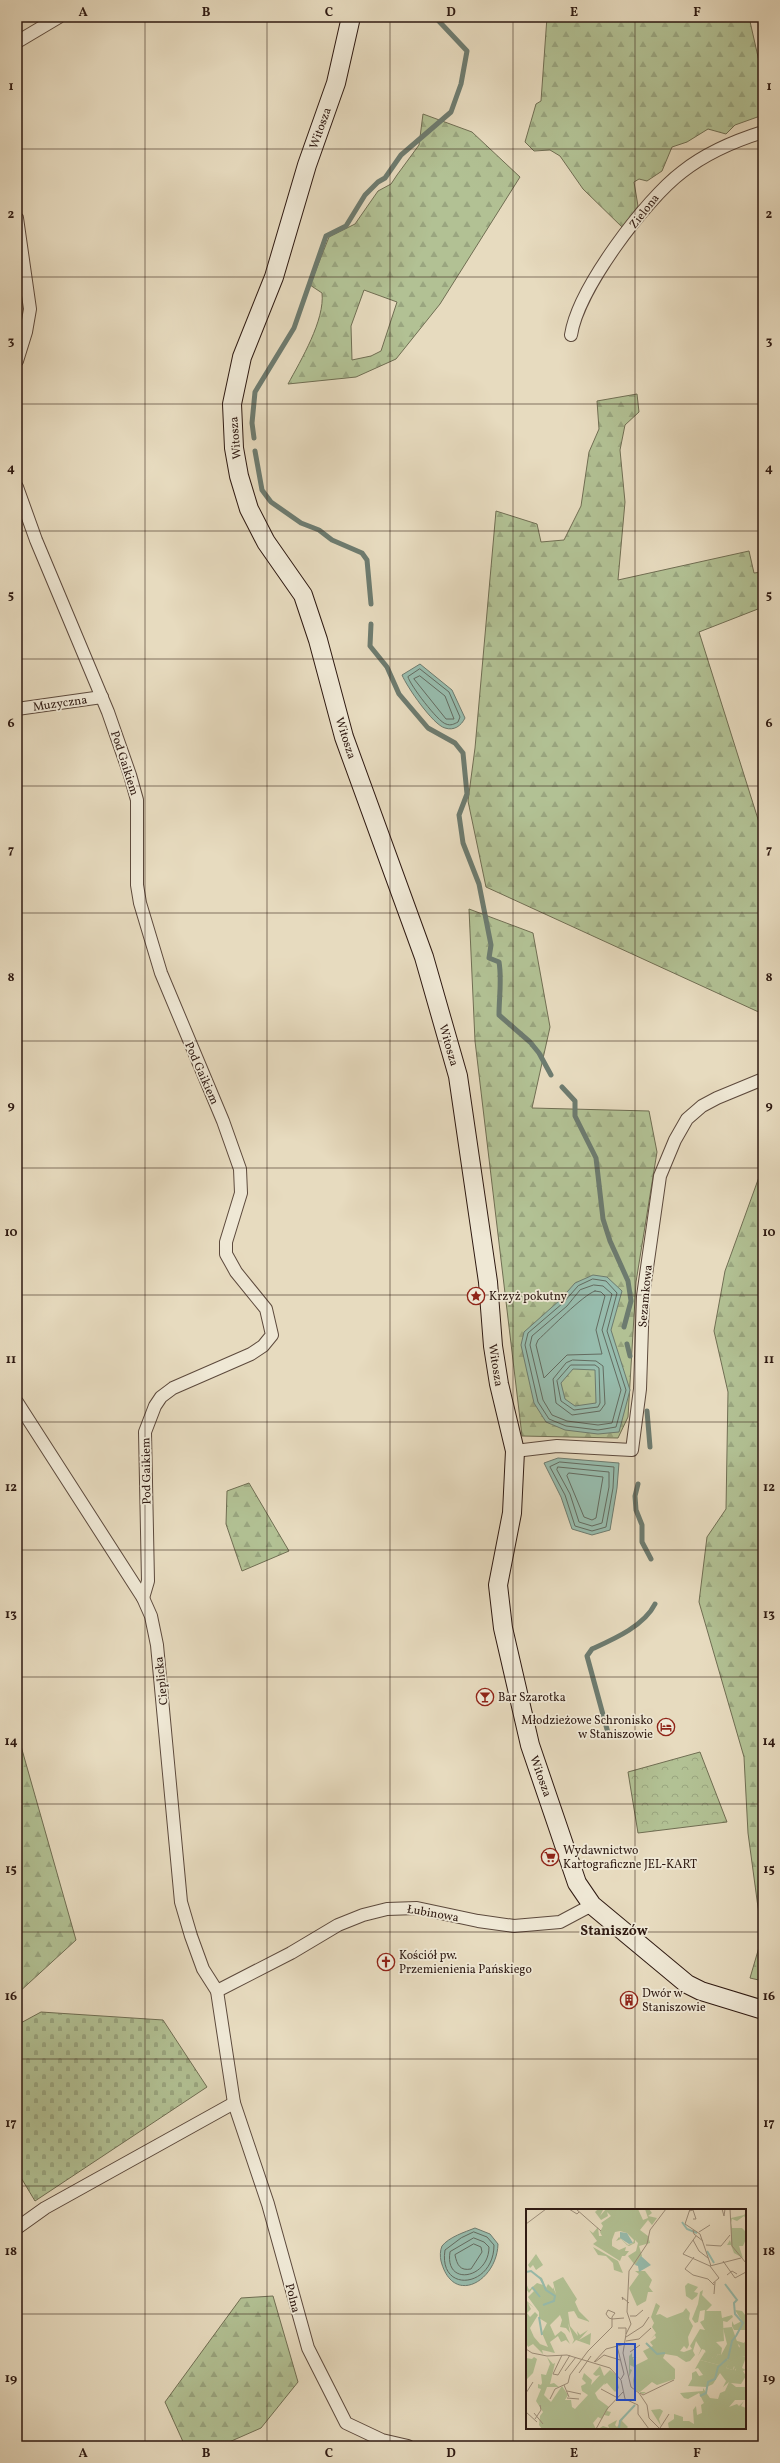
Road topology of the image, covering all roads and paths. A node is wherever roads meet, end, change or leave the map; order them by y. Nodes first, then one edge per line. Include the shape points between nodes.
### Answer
1 (59, 17) edge
2 (351, 17) edge
3 (17, 42) edge
4 (763, 132) edge
5 (17, 218) edge
6 (570, 335) dead end
7 (17, 361) edge
8 (17, 487) edge
9 (102, 697) junction
10 (17, 709) edge
11 (763, 1079) edge
12 (17, 1402) edge
13 (515, 1451) junction
14 (143, 1598) junction
15 (592, 1905) junction
16 (217, 1991) junction
17 (763, 2010) edge
18 (234, 2103) junction
19 (17, 2228) edge
20 (408, 2446) edge

1 - 3 street
2 - 13 street, Witosza via 336,83 307,165 274,277 242,357 232,404 234,448 238,476 249,509 266,542 305,603 318,640 344,737 424,956 456,1068 488,1282 493,1346
4 - 6 street, Zielona via 733,142 703,157 658,192 601,266 573,318
5 - 7 street via 30,309
8 - 9 street, Pod Gaikiem via 36,540
9 - 10 street, Muzyczna
9 - 14 street, Pod Gaikiem via 137,800 137,885 153,949 240,1169 241,1192 226,1242 226,1254 236,1272 266,1309 272,1335 252,1354 173,1388 154,1406 145,1432 148,1581
11 - 13 street, Sezamkowa via 717,1098 702,1106 687,1119 674,1140 660,1176 643,1296 640,1389 632,1450 557,1446
12 - 14 street, Cieplicka
13 - 15 street, Witosza via 516,1478 512,1513 498,1585 503,1628 535,1762 558,1822 577,1884
14 - 16 street, Cieplicka via 151,1616 157,1644 181,1902 203,1970
15 - 16 street, Łubinowa via 560,1922 514,1926 417,1908 387,1909 338,1925 291,1953
15 - 17 street, Witosza via 687,1984
16 - 18 street, Polna
18 - 19 street via 45,2208
18 - 20 street, Polna via 268,2204 308,2348 346,2423 382,2440

